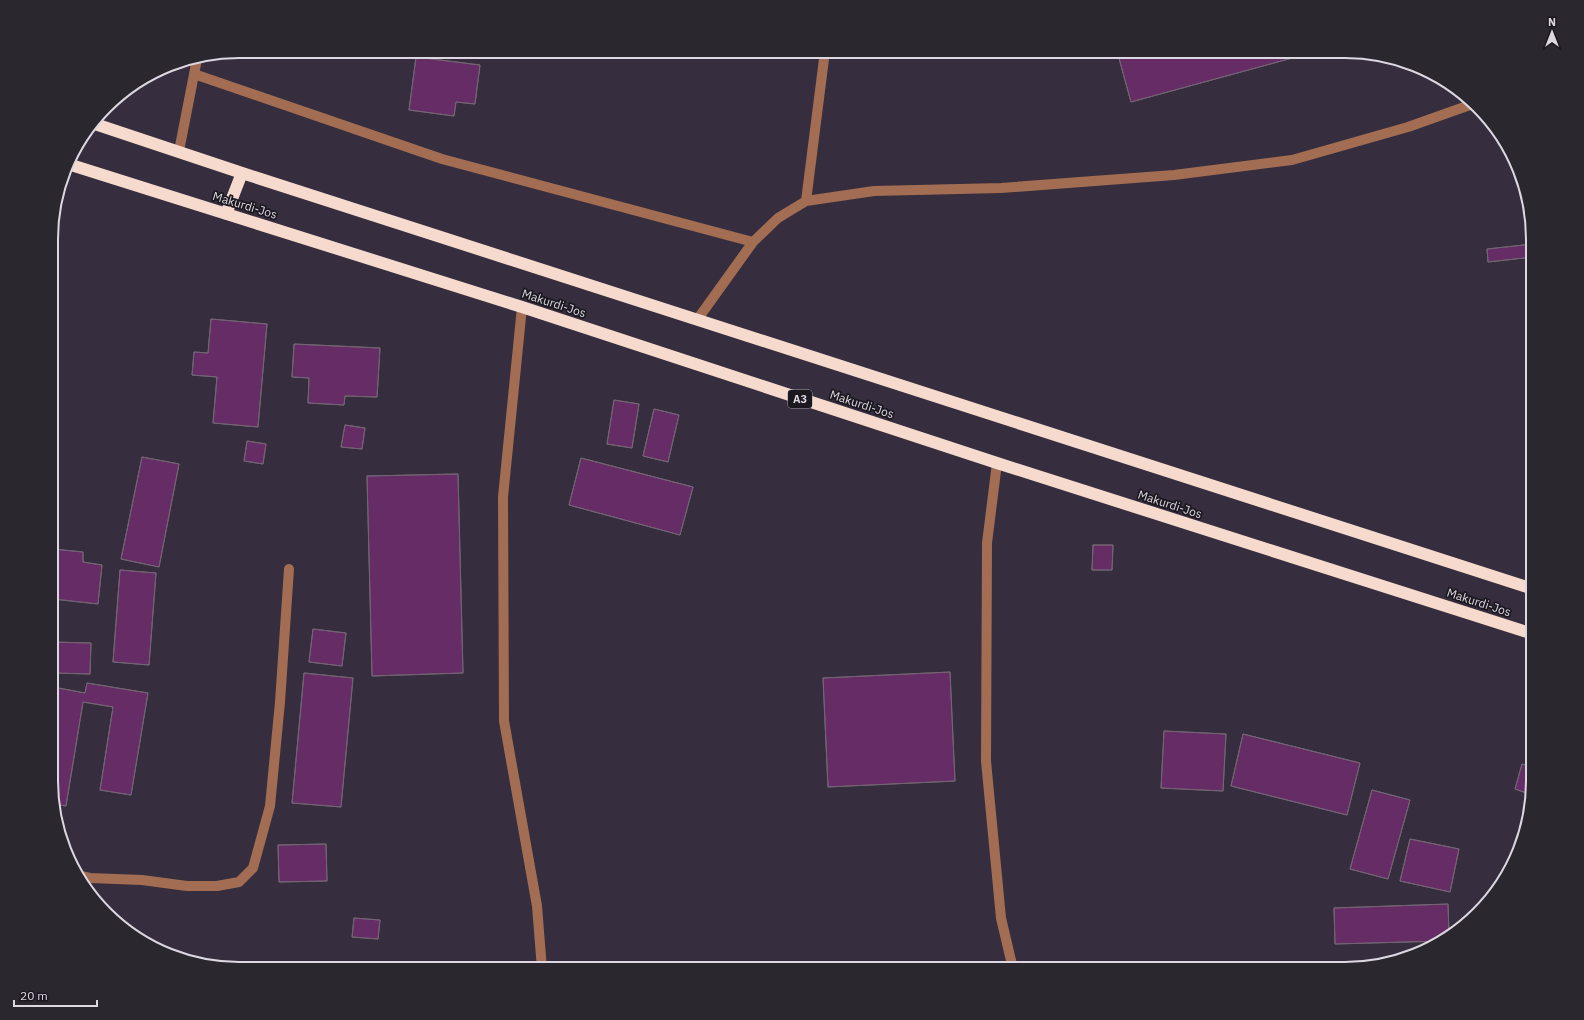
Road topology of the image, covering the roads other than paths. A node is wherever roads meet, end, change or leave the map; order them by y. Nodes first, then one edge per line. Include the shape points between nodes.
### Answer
1 (824, 58) edge
2 (196, 63) edge
3 (194, 74) junction
4 (1467, 105) edge
5 (98, 125) edge
6 (180, 151) junction
7 (74, 166) edge
8 (242, 173) junction
9 (806, 201) junction
10 (226, 214) junction
11 (753, 242) junction
12 (522, 307) junction
13 (697, 320) junction
14 (997, 463) junction
15 (289, 569) dead end
16 (1526, 587) edge
17 (1526, 632) edge
18 (85, 877) edge
19 (541, 962) edge
20 (1011, 962) edge

1 - 9 street
2 - 3 street
3 - 6 street
3 - 11 street via 442,159
4 - 9 street via 1408,127 1292,160 1174,175 1001,188 874,191
5 - 6 highway
6 - 8 highway
7 - 10 highway, Makurdi-Jos / A3
8 - 10 highway
8 - 13 highway
9 - 11 street via 778,218
10 - 12 highway, Makurdi-Jos / A3
11 - 13 street
12 - 14 highway, Makurdi-Jos / A3
12 - 19 street via 503,497 504,721 537,906
13 - 16 highway
14 - 17 highway, Makurdi-Jos / A3
14 - 20 street via 987,543 986,761 1001,918
15 - 18 street via 270,806 253,868 239,882 217,886 187,886

